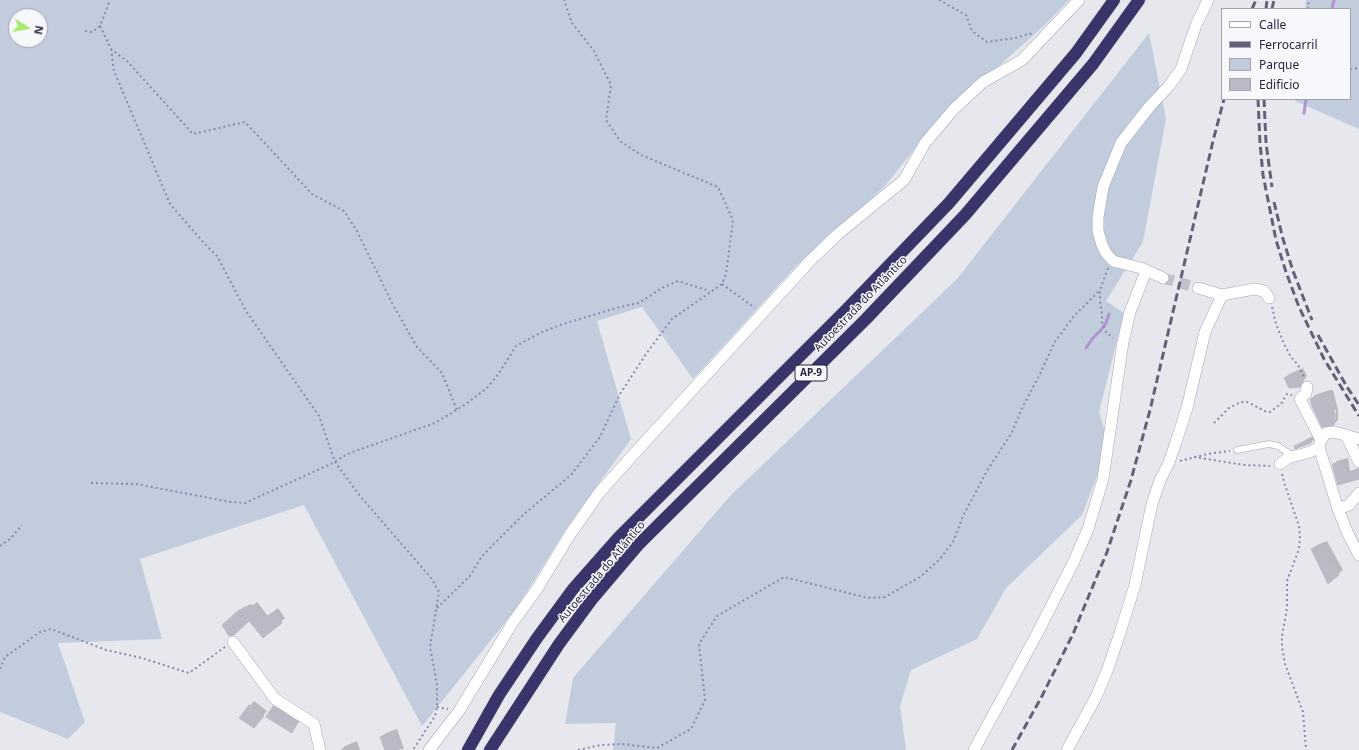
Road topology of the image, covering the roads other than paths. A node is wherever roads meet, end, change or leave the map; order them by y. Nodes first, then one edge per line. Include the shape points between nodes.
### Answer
1 (1079, 0) edge
2 (1114, 0) edge
3 (1139, 0) edge
4 (1208, 0) edge
5 (1144, 270) junction
6 (1163, 278) tunnel mouth
7 (1198, 288) tunnel mouth
8 (1222, 295) junction
9 (1269, 298) road end
10 (1307, 387) road end
11 (1346, 435) junction
12 (1359, 440) edge
13 (1320, 443) junction
14 (1237, 450) road end
15 (1293, 456) junction
16 (1359, 462) edge
17 (1280, 464) road end
18 (1359, 493) edge
19 (1338, 509) junction
20 (1359, 555) edge
21 (233, 642) road end
22 (320, 750) edge
23 (429, 750) edge
24 (468, 750) edge
25 (490, 750) edge
26 (974, 750) edge
27 (1067, 750) edge

1 - 23 street via 1022,60 983,82 954,109 925,143 904,180 838,234 810,261 599,494 513,622 459,711
2 - 24 highway, Autoestrada do Atlántico / AP-9 via 1076,53 949,203 845,312 619,537 573,589 499,695
3 - 25 highway, Autoestrada do Atlántico / AP-9 via 1093,64 966,215 866,319 638,545 593,598 559,644
4 - 5 street via 1196,25 1181,69 1122,143 1103,187 1098,217 1102,245 1113,261
5 - 6 street
5 - 26 street via 1130,312 1103,479 1088,529 1042,626
7 - 8 street
8 - 9 street via 1254,289 1264,291
8 - 27 street via 1205,332 1187,408 1152,504 1135,585 1112,657 1096,697
10 - 13 street via 1306,393 1300,398
11 - 12 street
11 - 13 street via 1326,433
11 - 16 street
13 - 15 street via 1310,452
13 - 19 street
14 - 15 lane via 1269,444 1278,446
15 - 17 street
18 - 19 street via 1349,505
19 - 20 street
21 - 22 street via 275,699 314,724

